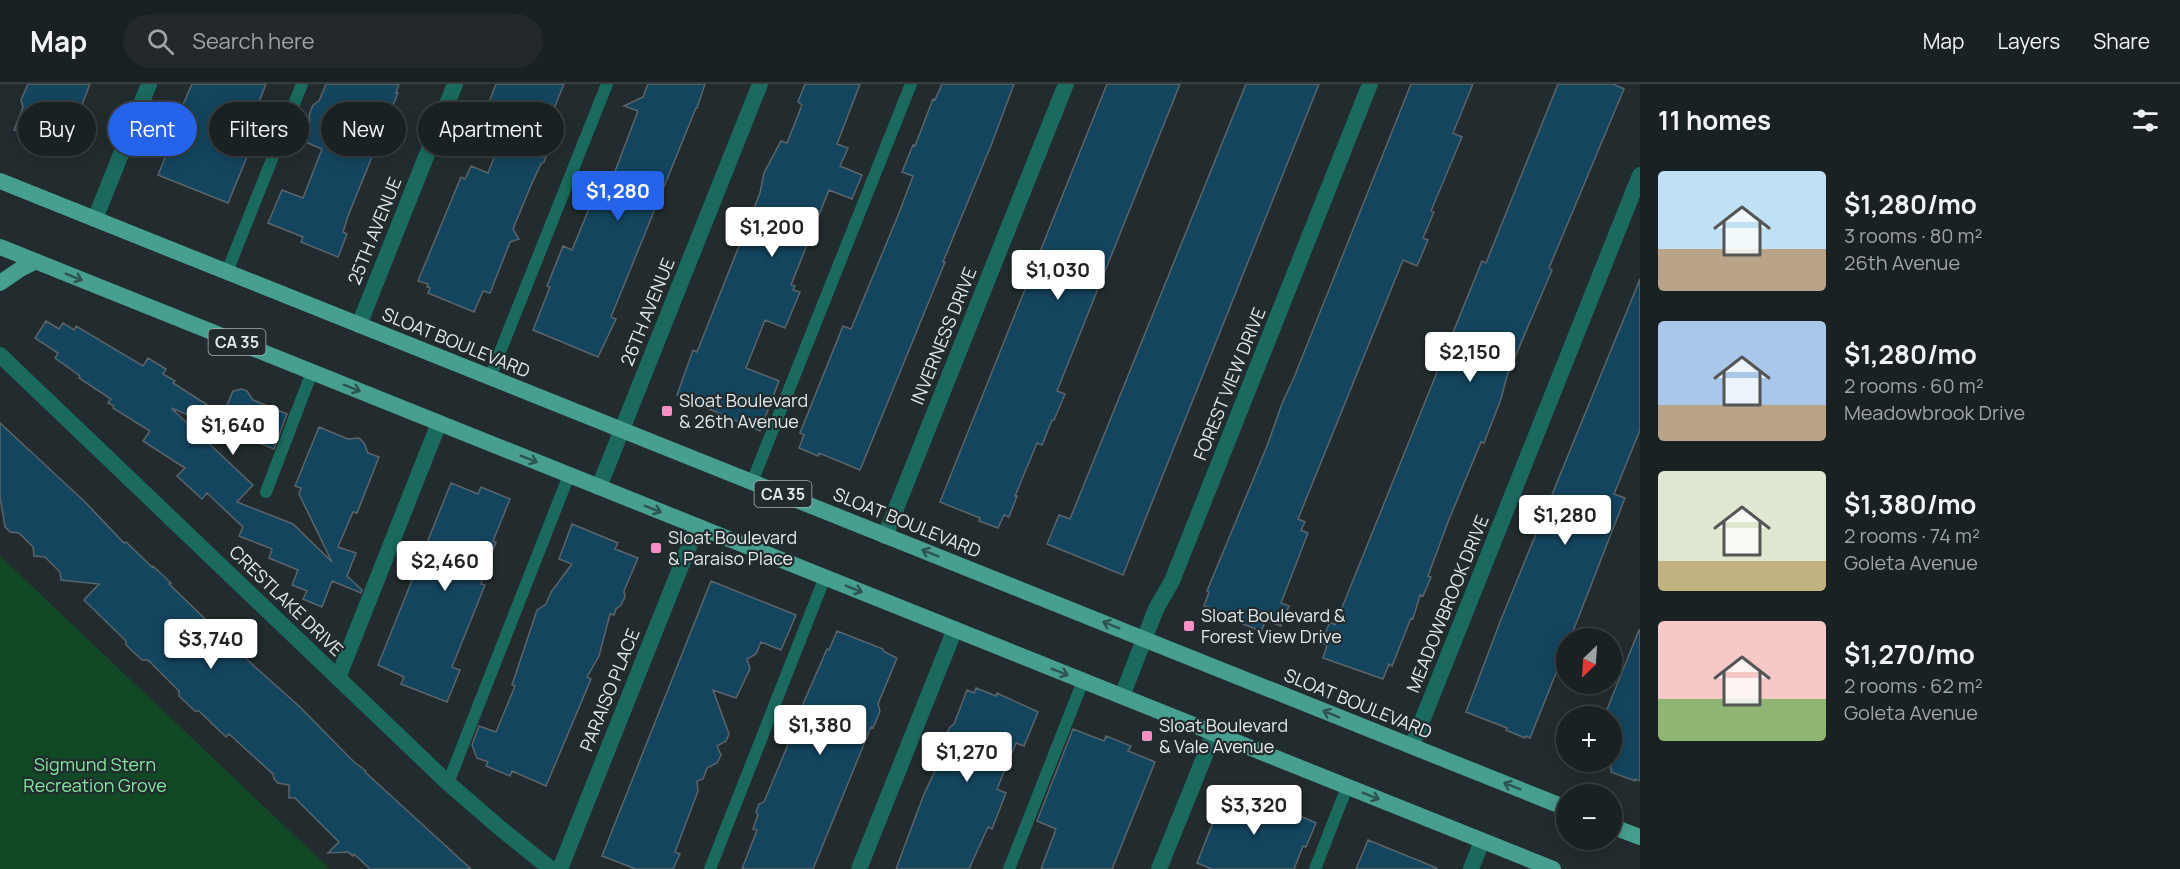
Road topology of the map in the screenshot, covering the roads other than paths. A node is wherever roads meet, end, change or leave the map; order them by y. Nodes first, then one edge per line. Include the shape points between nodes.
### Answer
1 (149, 84) edge
2 (302, 84) edge
3 (455, 84) edge
4 (608, 84) edge
5 (760, 84) edge
6 (911, 84) edge
7 (1066, 84) edge
8 (1370, 84) edge
9 (1640, 175) edge
10 (0, 181) edge
11 (95, 219) junction
12 (0, 247) edge
13 (36, 261) junction
14 (227, 272) junction
15 (0, 283) edge
16 (359, 325) junction
17 (0, 355) edge
18 (312, 372) junction
19 (490, 377) junction
20 (439, 423) junction
21 (622, 430) junction
22 (569, 475) junction
23 (752, 482) junction
24 (599, 487) junction
25 (266, 492) dead end
26 (697, 526) junction
27 (885, 536) junction
28 (825, 577) junction
29 (955, 629) junction
30 (1145, 639) junction
31 (338, 678) junction
32 (1083, 681) junction
33 (1122, 696) junction
34 (1214, 733) junction
35 (1412, 746) junction
36 (448, 783) junction
37 (1347, 787) junction
38 (1556, 804) edge
39 (1622, 830) edge
40 (1640, 837) edge
41 (1482, 841) junction
42 (551, 869) edge
43 (560, 869) edge
44 (710, 869) edge
45 (859, 869) edge
46 (1009, 869) edge
47 (1159, 869) edge
48 (1315, 869) edge
49 (1471, 869) edge
50 (1553, 869) edge

1 - 11 street
2 - 14 lane
3 - 16 street, 25TH AVENUE
4 - 19 lane
5 - 21 street, 26TH AVENUE
6 - 23 lane
7 - 27 street, INVERNESS DRIVE
8 - 30 street, FOREST VIEW DRIVE via 1172,581
9 - 35 street, MEADOWBROOK DRIVE
10 - 11 main road, SLOAT BOULEVARD / CA 35
11 - 14 main road, SLOAT BOULEVARD / CA 35
12 - 13 main road, CA 35
13 - 15 main road
13 -> 18 main road, CA 35
14 - 16 main road, SLOAT BOULEVARD / CA 35
16 - 19 main road, SLOAT BOULEVARD / CA 35
17 - 31 street, CRESTLAKE DRIVE
18 -> 20 main road, CA 35
18 - 25 lane
19 - 21 main road, SLOAT BOULEVARD / CA 35
20 -> 22 main road, CA 35
20 - 31 street
21 - 23 main road, SLOAT BOULEVARD / CA 35
21 - 24 street, 26TH AVENUE
22 - 24 main road, CA 35
22 - 36 lane
23 - 27 main road, SLOAT BOULEVARD / CA 35
24 -> 26 main road, CA 35
26 - 28 main road, CA 35
26 - 43 street, PARAISO PLACE
30 -> 27 main road, SLOAT BOULEVARD / CA 35
28 -> 29 main road, CA 35
28 - 44 lane
29 -> 32 main road, CA 35
29 - 45 street
30 - 33 street, FOREST VIEW DRIVE
35 -> 30 main road, SLOAT BOULEVARD / CA 35
31 - 36 street, CRESTLAKE DRIVE
32 - 33 main road, CA 35
32 - 46 lane
33 - 34 main road, CA 35
34 - 37 main road, CA 35
34 - 47 street
38 -> 35 main road, SLOAT BOULEVARD / CA 35
36 - 42 street, CRESTLAKE DRIVE
37 -> 41 main road, CA 35
37 - 48 lane
39 - 40 main road
41 - 49 street
41 - 50 main road, CA 35

